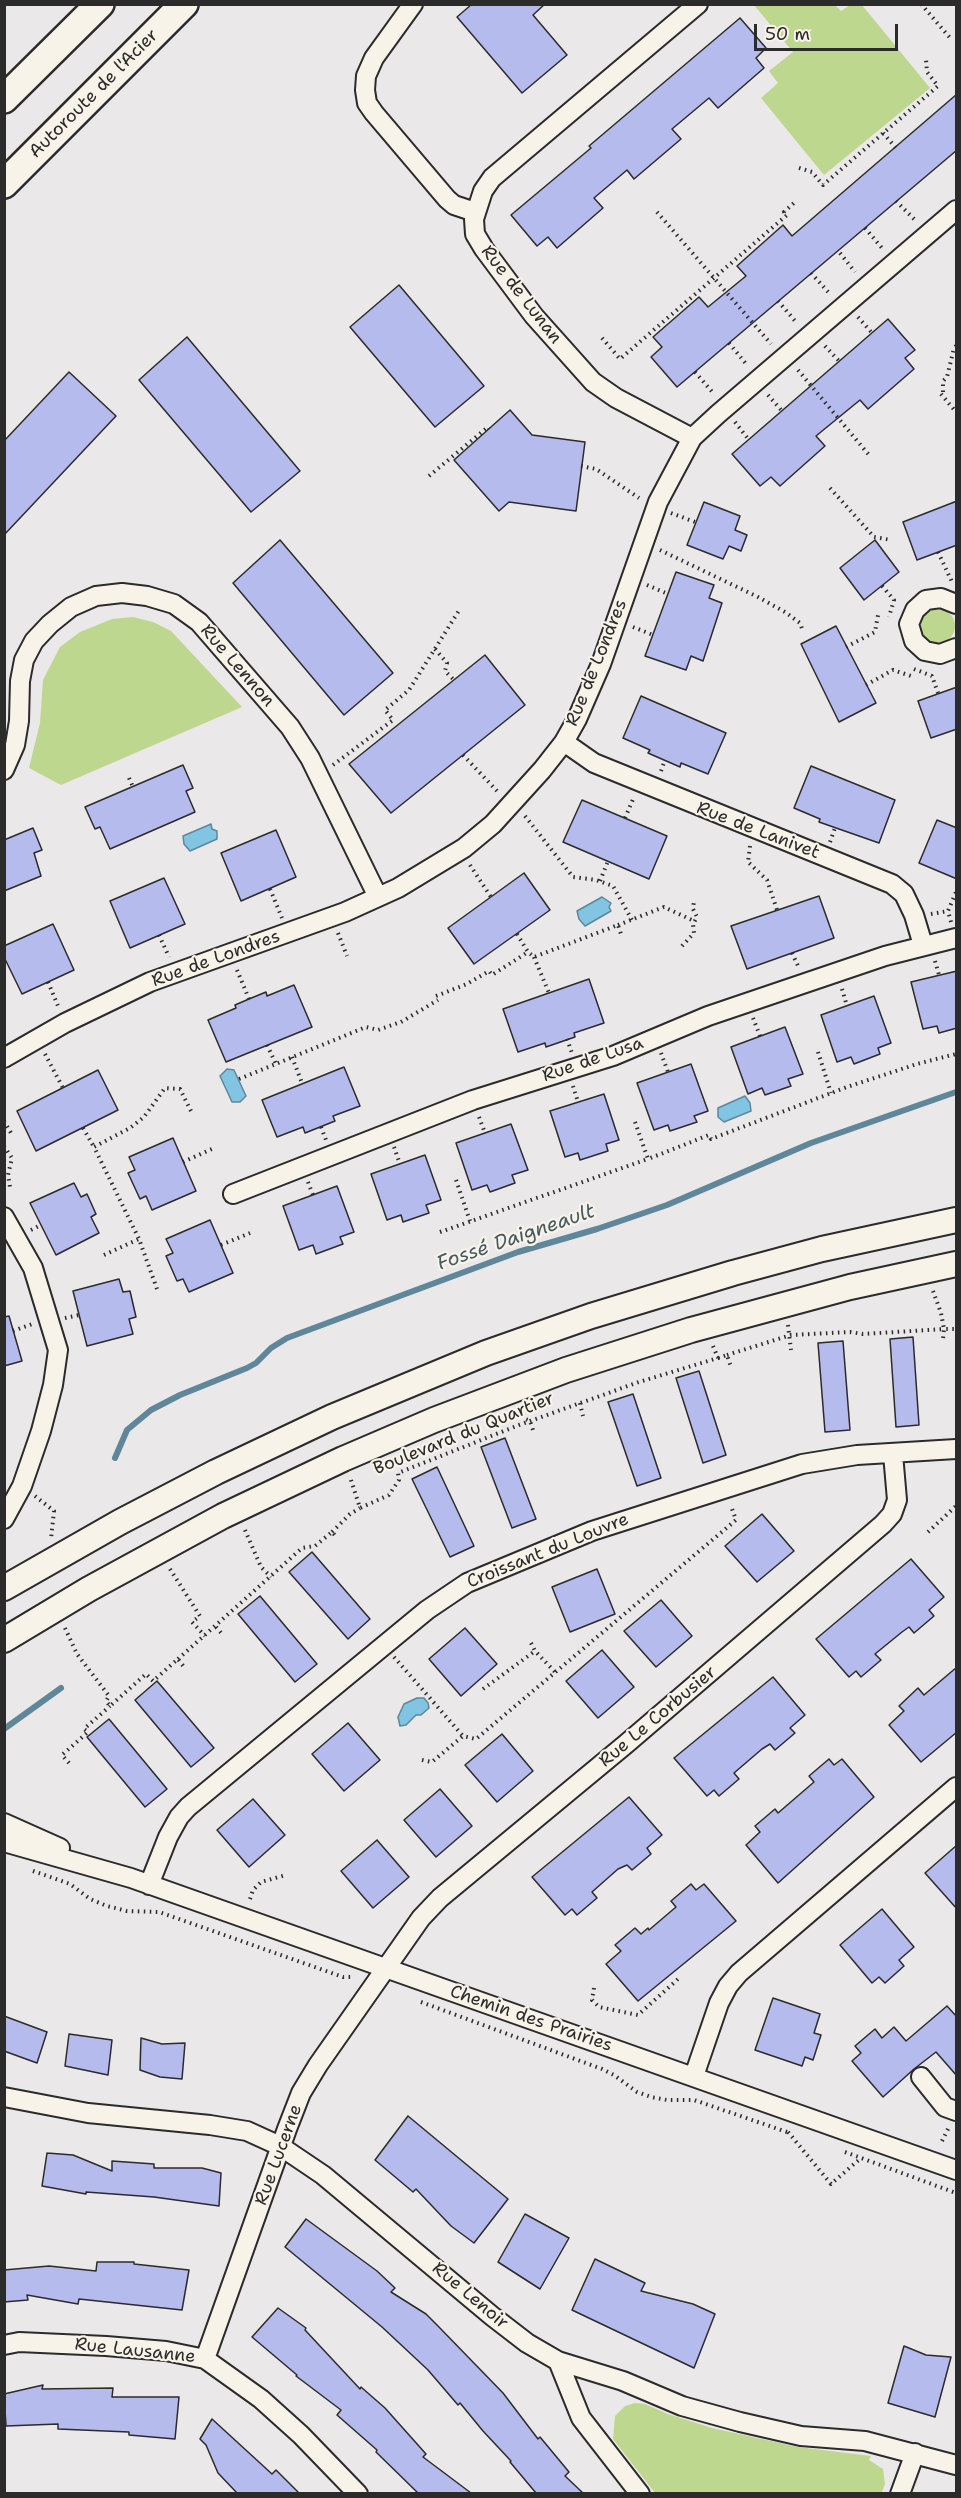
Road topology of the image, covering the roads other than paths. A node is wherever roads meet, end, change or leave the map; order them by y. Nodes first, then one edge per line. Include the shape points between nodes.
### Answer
1 (100, 4) edge
2 (184, 4) edge
3 (413, 4) edge
4 (698, 4) edge
5 (4, 99) edge
6 (4, 184) edge
7 (957, 210) edge
8 (475, 212) junction
9 (693, 438) junction
10 (956, 599) edge
11 (957, 648) edge
12 (564, 742) junction
13 (4, 770) edge
14 (378, 897) junction
15 (956, 938) edge
16 (923, 945) junction
17 (4, 1058) edge
18 (233, 1194) dead end
19 (4, 1217) edge
20 (957, 1220) edge
21 (957, 1264) edge
22 (957, 1449) edge
23 (893, 1454) junction
24 (4, 1519) edge
25 (4, 1588) edge
26 (4, 1640) edge
27 (957, 1786) edge
28 (4, 1823) edge
29 (4, 1842) edge
30 (105, 1869) junction
31 (149, 1885) junction
32 (387, 1969) junction
33 (694, 2076) junction
34 (921, 2077) dead end
35 (4, 2097) edge
36 (957, 2112) edge
37 (280, 2146) junction
38 (957, 2170) edge
39 (4, 2345) edge
40 (205, 2359) junction
41 (558, 2361) junction
42 (915, 2453) junction
43 (957, 2465) edge
44 (358, 2493) edge
45 (640, 2493) edge
46 (900, 2493) edge

1 - 5 highway
2 - 6 highway, Autoroute de l'Acier
3 - 8 street via 374,58 366,76 367,103 447,200
4 - 8 street via 492,177
7 - 9 street, Rue de Londres
8 - 9 street, Rue de Lunan via 475,234 483,249 574,363 616,398
9 - 12 street, Rue de Londres via 658,502 601,664
10 - 11 street via 937,597 923,602 913,613 910,628 916,644 928,652 943,654
12 - 14 street, Rue de Londres via 518,799 464,848
12 - 16 street, Rue de Lanivet via 594,763 892,884 904,894
13 - 14 street, Rue Lennon via 15,745 24,660 34,641 50,624 71,607 96,596 122,593 174,604 199,622 290,727
14 - 17 street, Rue de Londres via 150,982
15 - 16 street, Rue de Lusa
16 - 18 street, Rue de Lusa via 708,1016 613,1056 482,1096
19 - 24 street via 33,1268 58,1350 41,1431 22,1486
20 - 25 main road via 822,1249 722,1276 486,1353 349,1409 235,1462
21 - 26 main road, Boulevard du Quartier via 729,1319 566,1370 444,1417 223,1516
22 - 23 street, Croissant du Louvre
23 - 31 street, Croissant du Louvre via 802,1464 574,1538 459,1587 188,1807 168,1837
23 - 32 street, Rue Le Corbusier via 897,1500 883,1524 440,1898 421,1918
27 - 33 street via 739,1972 719,2002
28 - 30 street, Chemin des Prairies
29 - 30 street, Chemin des Prairies
30 - 31 street, Chemin des Prairies
31 - 32 street, Chemin des Prairies
32 - 33 street, Chemin des Prairies
32 - 37 street, Rue Lucerne via 311,2077
33 - 38 street, Chemin des Prairies
34 - 36 street via 945,2107
35 - 37 street, Rue Lenoir via 88,2113 247,2131
37 - 40 street, Rue Lucerne
37 - 41 street, Rue Lenoir via 323,2175 492,2316
39 - 40 street, Rue Lausanne via 19,2342 106,2346
40 - 44 street, Rue Lausanne via 261,2398
41 - 42 street, Rue Lenoir via 623,2381 682,2406 740,2422 801,2436 865,2441
41 - 45 street via 581,2418
42 - 43 street, Rue Lenoir
42 - 46 street

